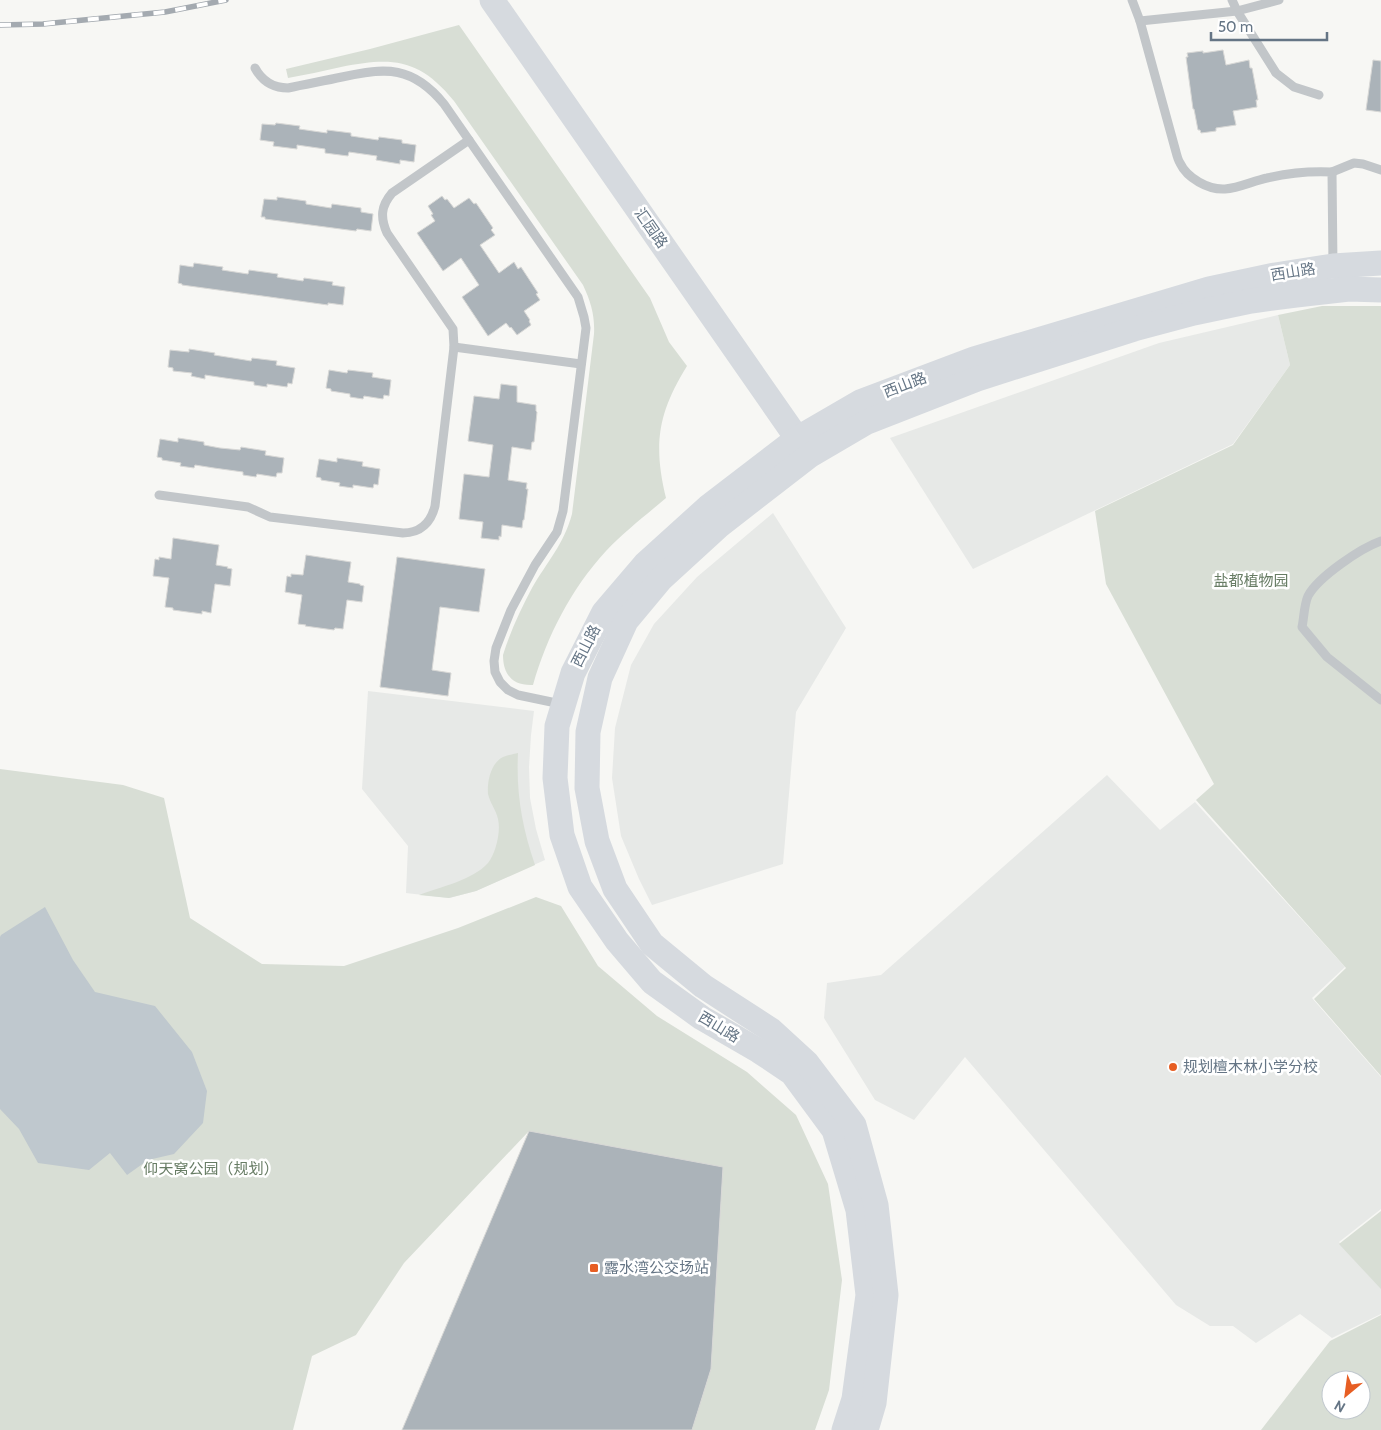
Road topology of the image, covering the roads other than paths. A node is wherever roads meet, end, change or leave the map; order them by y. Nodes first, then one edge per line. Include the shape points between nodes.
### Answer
1 (492, 0) edge
2 (1132, 0) edge
3 (1232, 0) edge
4 (1279, 0) edge
5 (1237, 11) junction
6 (1140, 21) junction
7 (254, 68) dead end
8 (1319, 95) dead end
9 (470, 140) junction
10 (1381, 170) edge
11 (1332, 172) junction
12 (1381, 263) edge
13 (1333, 266) junction
14 (1381, 290) edge
15 (454, 347) junction
16 (581, 364) junction
17 (803, 447) junction
18 (159, 495) dead end
19 (1381, 541) edge
20 (1381, 700) edge
21 (564, 704) junction
22 (844, 1430) edge
23 (866, 1430) edge

1 - 17 main road, 汇园路
2 - 6 lane
3 - 5 lane
4 - 5 lane
5 - 6 lane
5 - 8 lane via 1276,73 1294,87
6 - 11 lane via 1176,152 1180,163 1192,176 1207,186 1227,189 1274,176
7 - 9 lane via 265,81 282,88 378,70 410,76 435,93
9 - 15 lane via 392,193 381,216 387,233 453,329
9 - 16 lane via 578,297 586,328
10 - 11 lane via 1354,163
11 - 13 lane
12 - 13 main road, 西山路
13 - 17 main road, 西山路 via 1209,289 974,359 860,402
14 - 17 main road, 西山路 via 1296,294 1251,301 1134,329 977,380
15 - 16 lane
15 - 18 lane via 436,506 423,527 403,533 270,517 248,507
16 - 21 lane via 565,500 557,532 511,610 494,661 495,672 508,690
17 - 21 main road, 西山路 via 708,507 645,564 604,612 573,673
17 - 23 main road, 西山路 via 661,580 626,621 600,678 588,732 587,788 597,841 615,888 652,944 703,986 771,1030 807,1063 854,1125 876,1204 886,1295 874,1403
19 - 20 lane via 1369,545 1321,579 1308,598 1302,627 1327,657
21 - 22 main road, 西山路 via 557,726 555,778 562,835 580,887 617,941 652,982 702,1018 792,1073 834,1130 858,1210 868,1295 854,1400

